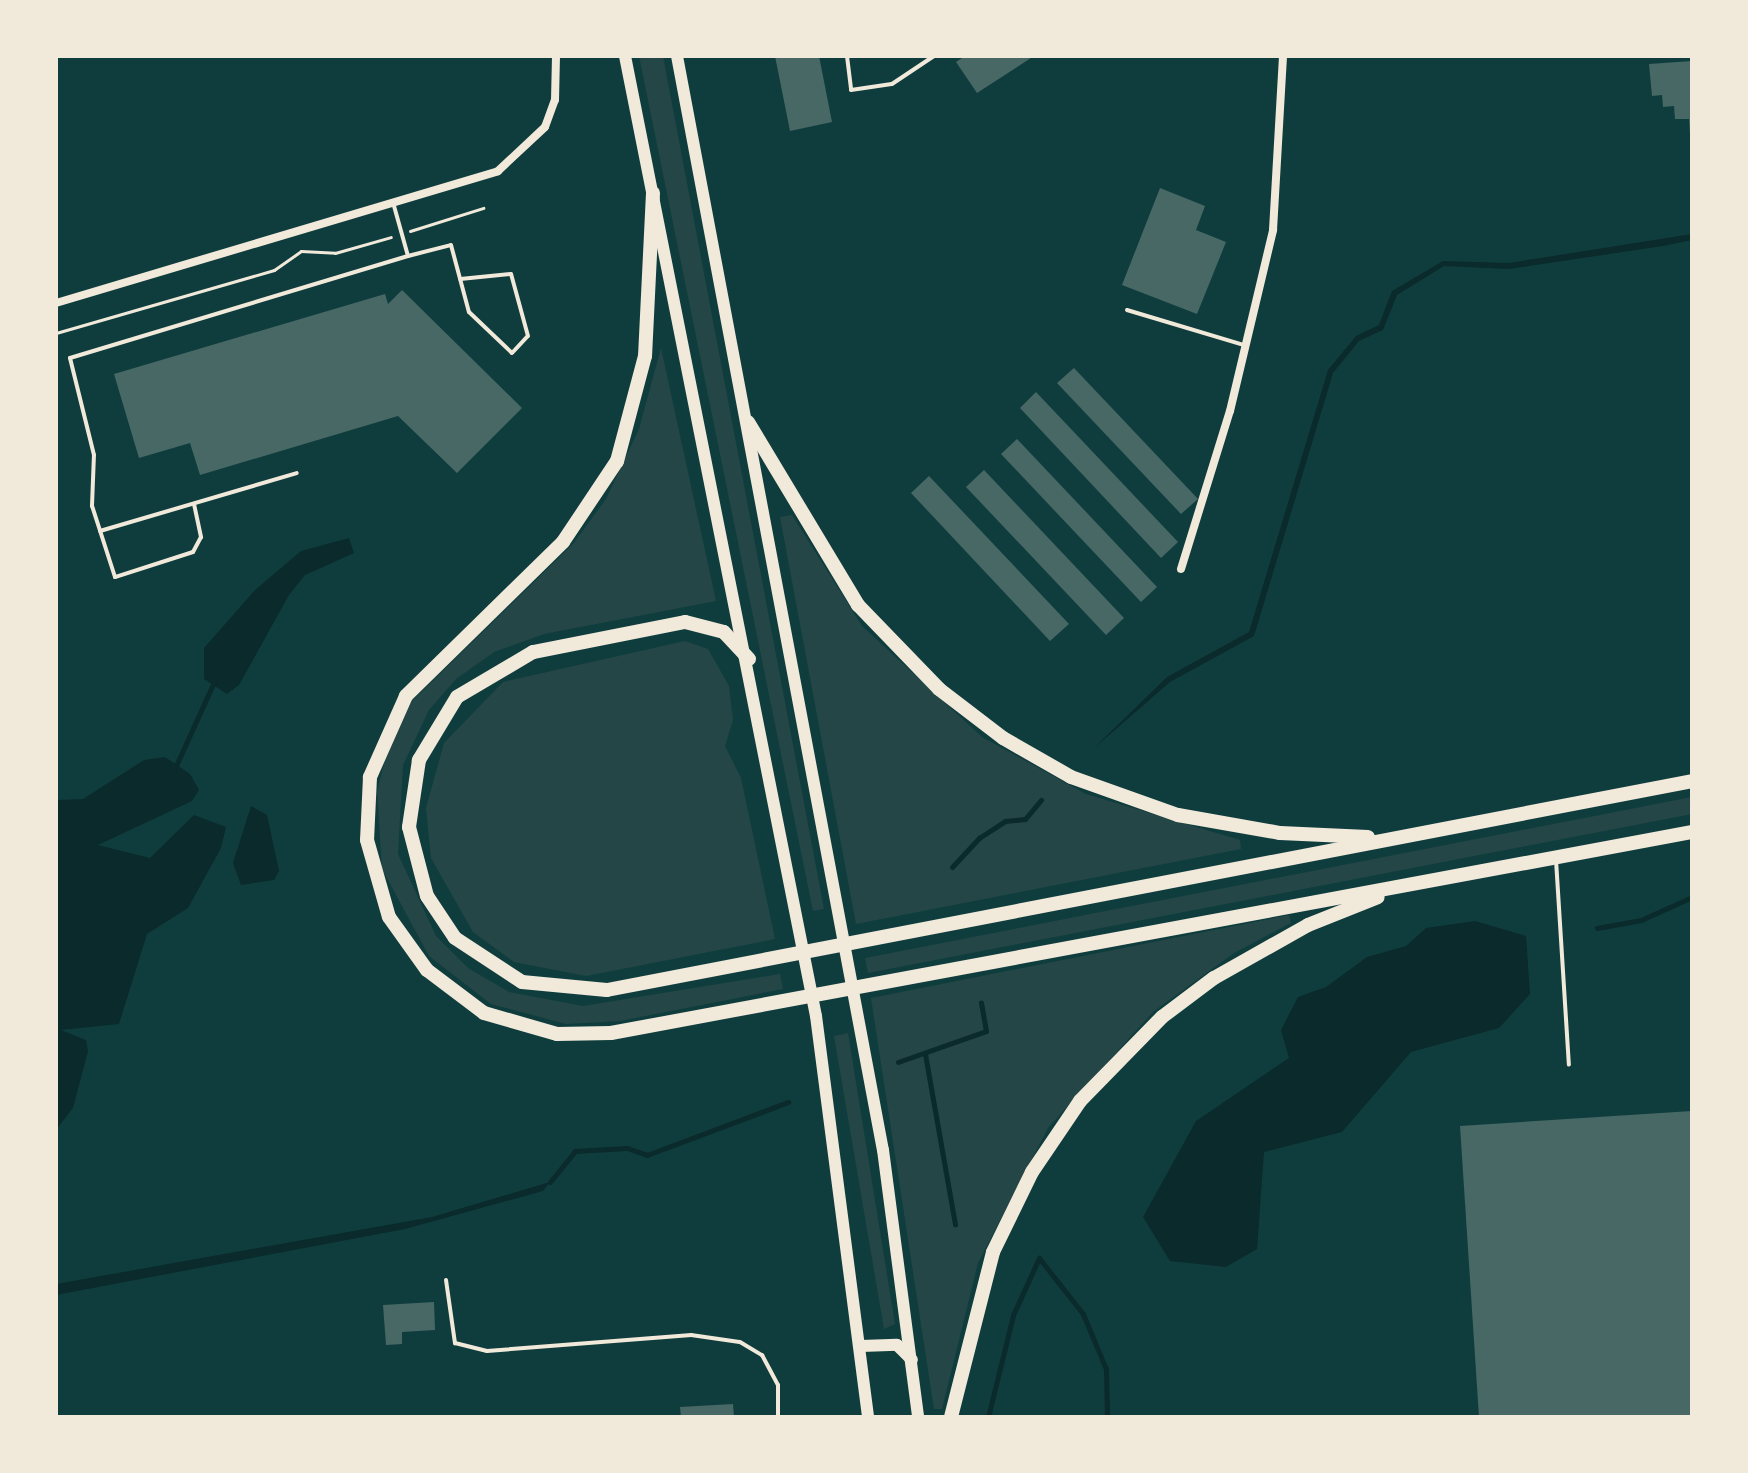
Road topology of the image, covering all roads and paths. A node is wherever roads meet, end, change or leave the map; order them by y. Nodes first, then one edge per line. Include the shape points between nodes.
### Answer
1 (556, 56) edge
2 (625, 56) edge
3 (677, 56) edge
4 (847, 56) edge
5 (934, 56) edge
6 (1283, 56) edge
7 (653, 193) junction
8 (394, 206) junction
9 (483, 208) dead end
10 (402, 233) junction
11 (408, 256) junction
12 (460, 279) junction
13 (56, 303) edge
14 (1127, 310) dead end
15 (56, 333) edge
16 (1247, 346) junction
17 (748, 422) junction
18 (297, 473) dead end
19 (194, 504) junction
20 (100, 531) junction
21 (1181, 569) dead end
22 (749, 659) junction
23 (1692, 781) edge
24 (1692, 832) edge
25 (1397, 838) junction
26 (1556, 858) junction
27 (1416, 885) junction
28 (1569, 1065) dead end
29 (446, 1280) dead end
30 (861, 1346) junction
31 (912, 1360) junction
32 (778, 1417) edge
33 (868, 1417) edge
34 (918, 1417) edge
35 (951, 1417) edge

1 - 8 street via 557,87 545,127 498,171
2 - 7 main road
3 - 17 main road
4 - 5 lane via 851,90 892,84
6 - 16 street via 1275,216
7 - 22 main road
7 - 27 highway via 645,356 617,461 563,542 400,704 370,777 367,840 380,898 400,936 436,978 484,1013 532,1029 581,1035
8 - 10 lane
8 - 13 street
9 - 10 path
10 - 11 lane
10 - 15 path via 335,253 301,251 274,270
11 - 12 lane via 451,245
11 - 20 lane via 70,358 94,455 92,506
12 - 12 lane via 469,312 512,353 528,336 511,274
14 - 16 lane
16 - 21 street
17 - 25 highway via 858,605 939,689 1003,738 1071,777 1178,815 1280,833
17 - 31 main road via 877,1121
18 - 19 lane
19 - 20 lane
19 - 20 lane via 201,537 187,556 115,577
22 - 25 highway via 724,632 685,622 509,661 474,682 439,720 419,760 409,827 418,874 438,917 474,955 522,982 607,990
22 - 30 main road via 816,1016
23 - 25 highway
24 - 26 highway
26 - 27 highway
26 - 28 lane
27 - 35 highway via 1333,913 1241,960 1162,1017 1098,1080 1048,1147 1004,1226 975,1303
29 - 32 lane via 455,1343 487,1351 691,1335 740,1342 762,1355 778,1385
30 - 31 main road via 897,1345
30 - 33 main road
31 - 34 main road

